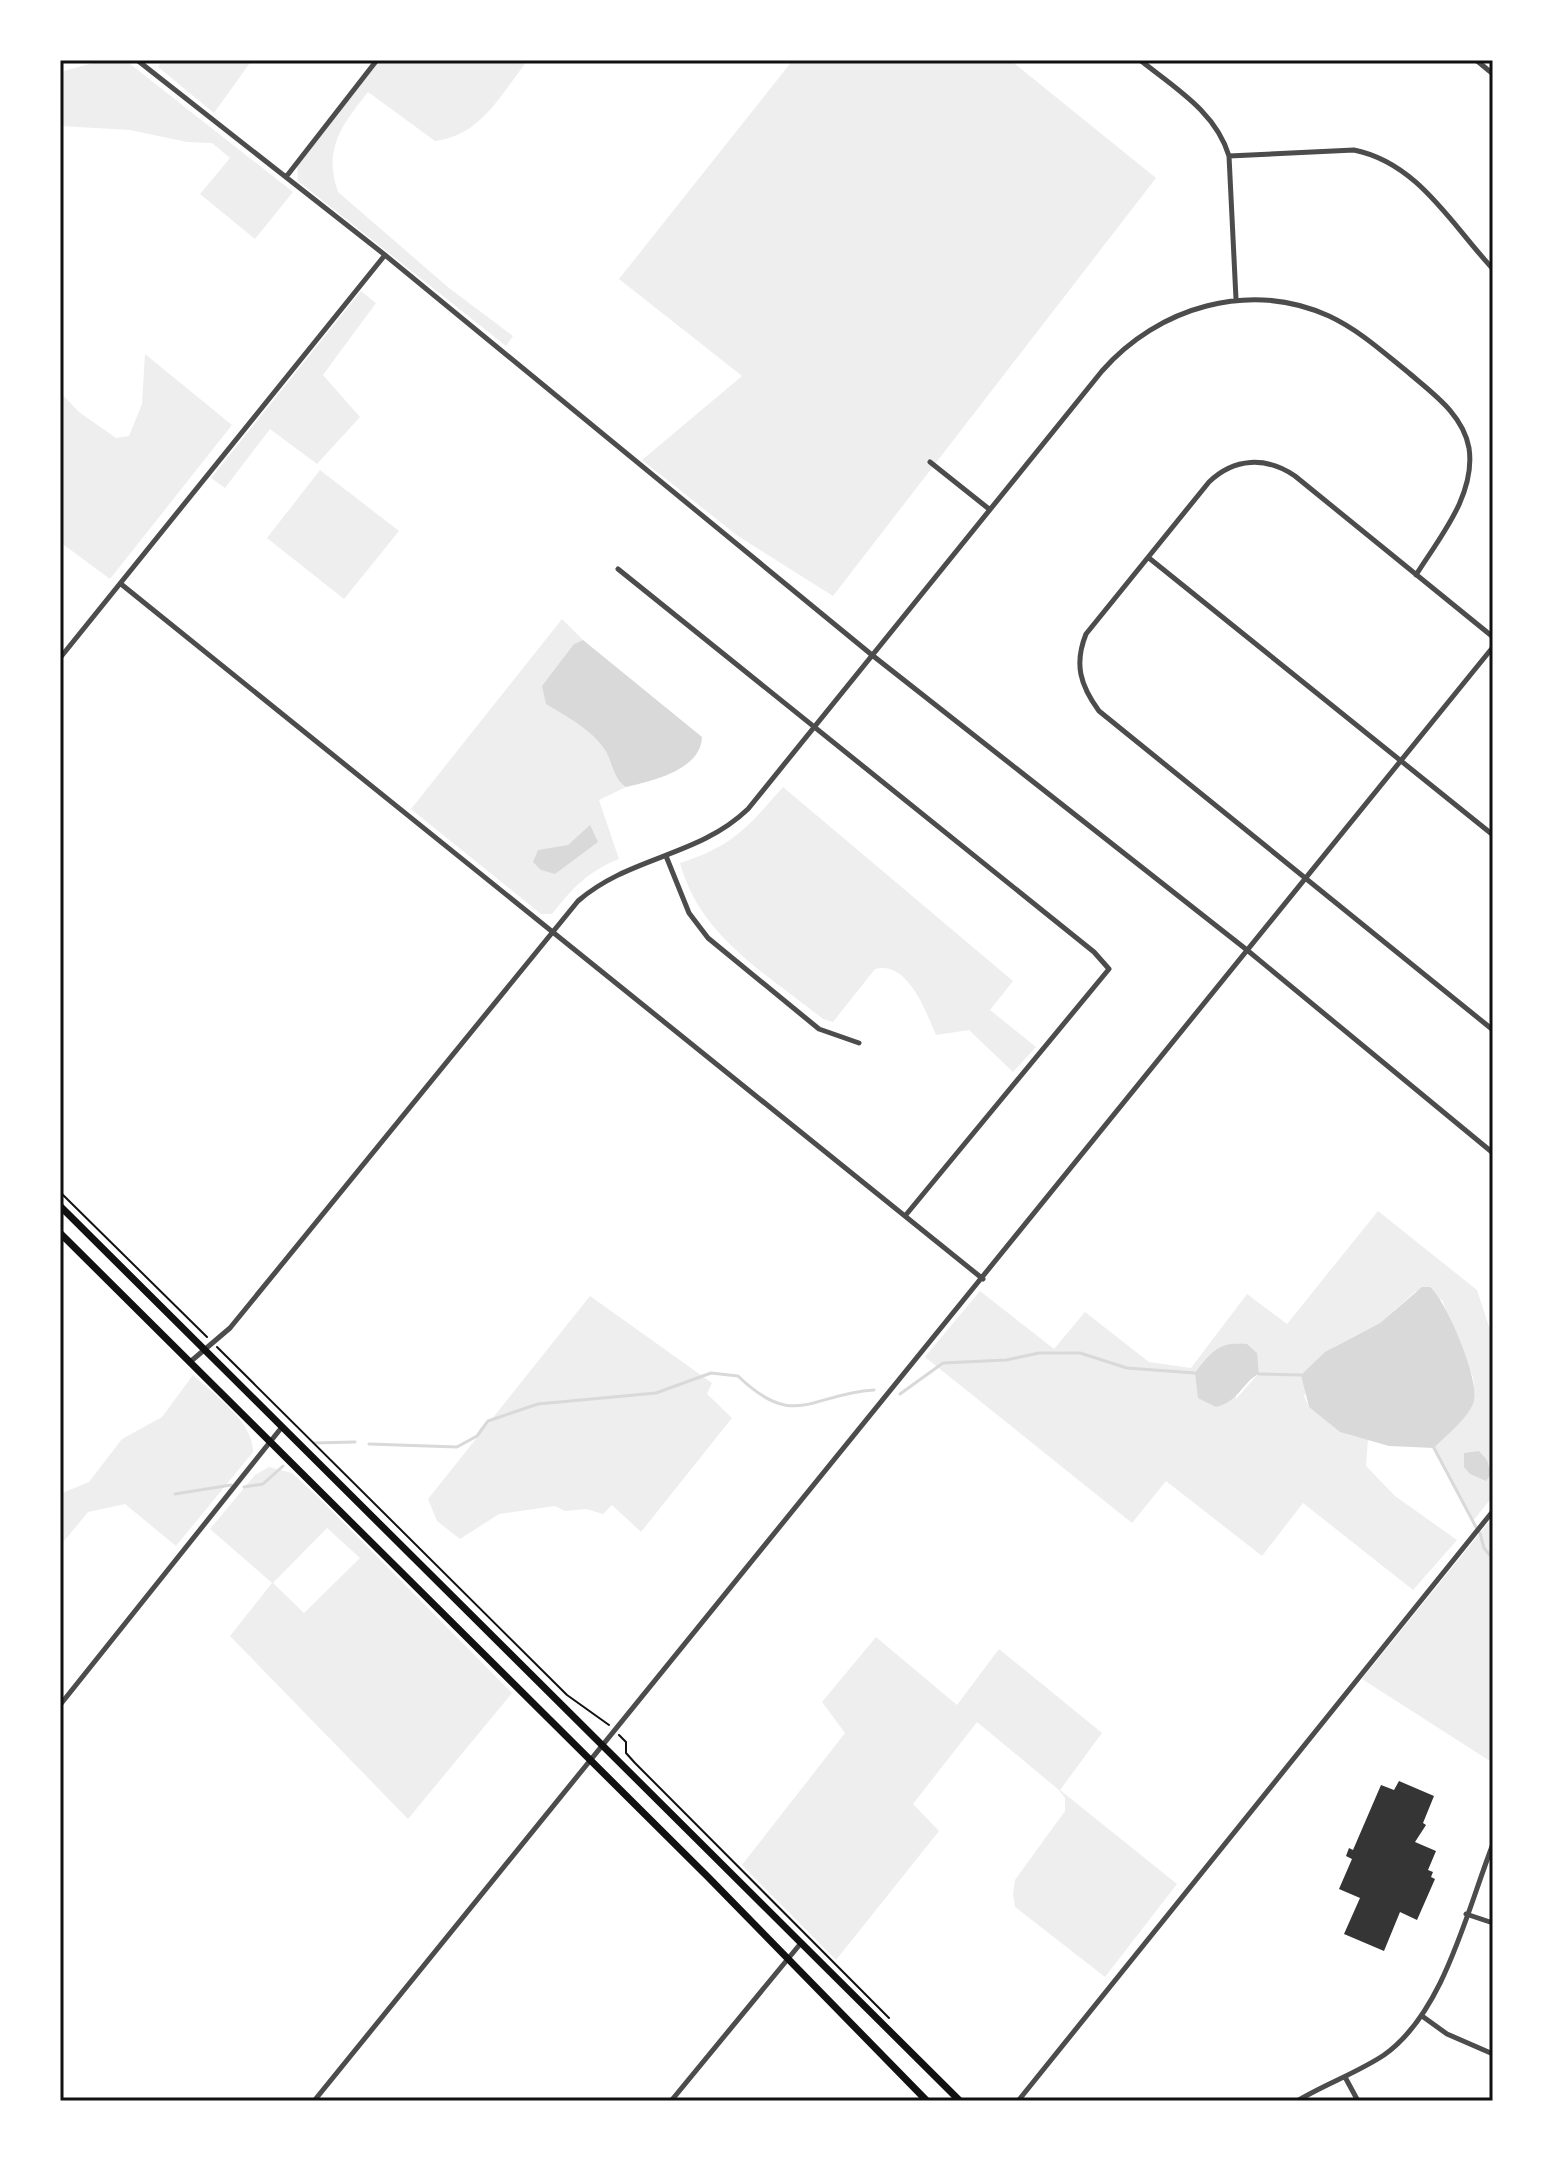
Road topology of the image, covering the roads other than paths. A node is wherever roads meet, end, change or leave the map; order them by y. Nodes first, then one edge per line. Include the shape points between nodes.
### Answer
1 (137, 60) edge
2 (377, 60) edge
3 (1140, 60) edge
4 (1476, 60) edge
5 (1493, 74) edge
6 (1229, 156) junction
7 (286, 177) junction
8 (385, 255) junction
9 (1493, 269) edge
10 (1236, 299) junction
11 (930, 462) dead end
12 (989, 509) junction
13 (1149, 558) junction
14 (618, 569) dead end
15 (1416, 575) junction
16 (121, 584) junction
17 (1493, 637) edge
18 (1493, 647) edge
19 (872, 655) junction
20 (60, 658) edge
21 (813, 727) junction
22 (1401, 760) junction
23 (1493, 835) edge
24 (666, 856) junction
25 (1306, 877) junction
26 (552, 930) junction
27 (1247, 950) junction
28 (1493, 1030) edge
29 (859, 1043) dead end
30 (1493, 1153) edge
31 (60, 1206) edge
32 (905, 1216) junction
33 (60, 1233) edge
34 (983, 1279) junction
35 (201, 1349) junction
36 (190, 1362) junction
37 (282, 1427) junction
38 (272, 1443) junction
39 (1493, 1511) edge
40 (60, 1705) edge
41 (603, 1746) junction
42 (592, 1761) junction
43 (1493, 1844) edge
44 (1466, 1914) junction
45 (1493, 1923) edge
46 (802, 1942) junction
47 (788, 1958) junction
48 (1422, 2016) junction
49 (1493, 2054) edge
50 (1345, 2077) junction
51 (916, 2089) junction
52 (314, 2101) edge
53 (671, 2101) edge
54 (927, 2101) edge
55 (934, 2101) edge
56 (960, 2101) edge
57 (1018, 2101) edge
58 (1297, 2101) edge
59 (1358, 2101) edge

1 - 7 street
2 - 7 street
3 - 6 street via 1216,124
4 - 5 street
6 - 9 street via 1354,150 1391,161 1424,189
6 - 10 street
7 - 8 street
8 - 16 street
8 - 19 street
10 - 12 street via 1183,312 1122,351
10 - 15 street via 1297,306 1328,316 1361,334 1446,404 1469,447 1468,477 1459,505
11 - 12 street
12 - 19 street
13 - 15 street via 1215,476 1232,466 1262,462 1295,476
13 - 22 street
13 - 25 street via 1086,634 1079,651 1079,675 1087,695 1099,711
14 - 21 street
15 - 17 street
16 - 20 street
16 - 26 street
18 - 22 street
19 - 21 street
19 - 27 street
21 - 24 street via 728,828
21 - 32 street via 1109,969
22 - 23 street
22 - 25 street
24 - 26 street via 597,884
24 - 29 street via 689,913 708,938 819,1029
25 - 27 street
25 - 28 street
26 - 32 street
26 - 35 street via 230,1328
27 - 30 street
27 - 34 street
31 - 35 main road
32 - 34 street
33 - 36 main road
34 - 41 street
35 - 36 street
35 - 37 main road
36 - 38 main road
37 - 38 street
37 - 41 main road
38 - 40 street
38 - 42 main road
39 - 57 street
41 - 42 street
41 - 46 main road
42 - 47 main road
42 - 52 street
43 - 44 street
44 - 45 street
44 - 48 street
46 - 47 street
46 - 56 main road
47 - 51 main road
47 - 53 street
48 - 49 street via 1447,2034
48 - 50 street via 1386,2053
50 - 58 street
50 - 59 street
51 - 54 main road
51 - 55 main road

